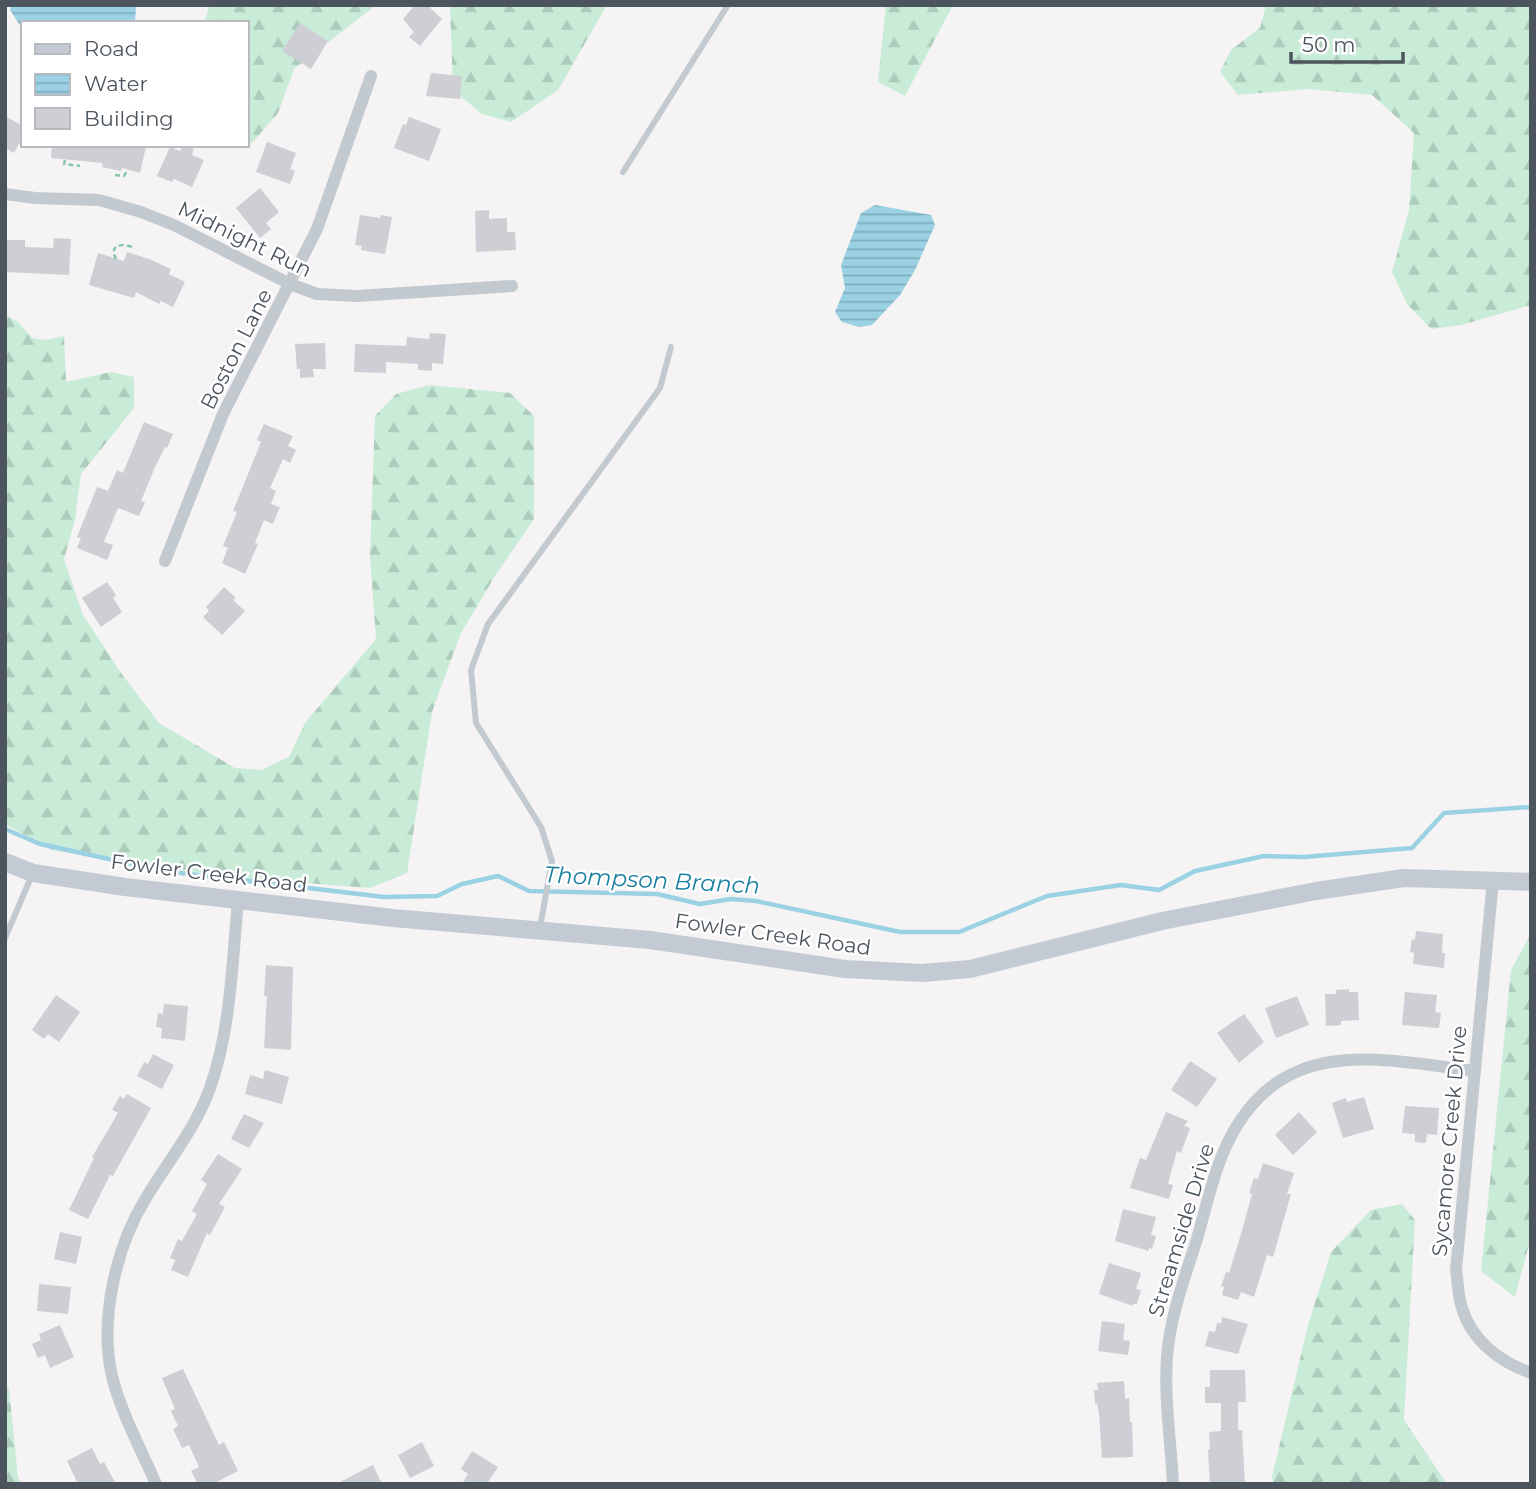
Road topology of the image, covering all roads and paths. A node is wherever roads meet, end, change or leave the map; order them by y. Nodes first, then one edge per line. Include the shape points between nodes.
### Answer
1 (728, 5) edge
2 (371, 76) dead end
3 (65, 160) dead end
4 (80, 166) dead end
5 (128, 169) dead end
6 (623, 172) dead end
7 (115, 175) dead end
8 (5, 194) edge
9 (133, 247) dead end
10 (116, 258) dead end
11 (290, 284) junction
12 (512, 286) dead end
13 (671, 347) dead end
14 (164, 561) dead end
15 (5, 862) edge
16 (33, 873) junction
17 (1493, 880) junction
18 (1531, 882) edge
19 (238, 901) junction
20 (540, 929) junction
21 (5, 938) edge
22 (1475, 1071) junction
23 (1531, 1373) edge
24 (156, 1484) edge
25 (1173, 1484) edge

1 - 6 lane
2 - 11 street, Boston Lane via 317,229
3 - 4 path via 64,164
5 - 7 path via 124,176
8 - 11 street, Midnight Run via 99,200 141,212
9 - 10 path via 116,246
11 - 12 street, Midnight Run via 333,297
11 - 14 street, Boston Lane via 223,414
13 - 20 lane via 660,388 488,624 471,670 476,723 541,827 552,861
15 - 16 main road, Fowler Creek Road
16 - 19 main road, Fowler Creek Road
16 - 21 lane
17 - 18 main road, Fowler Creek Road
17 - 20 main road, Fowler Creek Road via 1404,878 1316,891 1122,930 970,969 922,973 845,969
17 - 22 street, Sycamore Creek Drive
19 - 20 main road, Fowler Creek Road
19 - 24 street via 222,1050 210,1089 195,1125 133,1220 109,1305 111,1374
22 - 23 street, Sycamore Creek Drive via 1456,1270 1462,1309 1491,1352
22 - 25 street, Streamside Drive via 1368,1060 1324,1063 1282,1079 1245,1114 1218,1167 1171,1324 1166,1373

